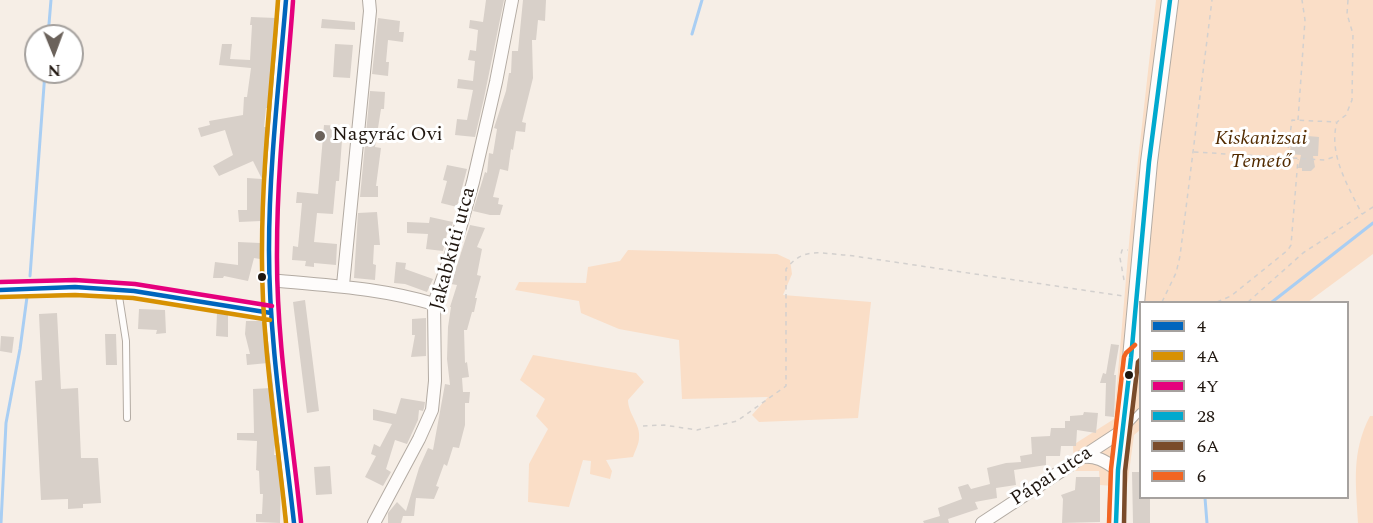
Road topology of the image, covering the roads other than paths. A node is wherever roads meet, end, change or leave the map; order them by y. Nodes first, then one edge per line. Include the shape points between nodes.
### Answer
1 (286, 0) edge
2 (369, 0) edge
3 (512, 0) edge
4 (1170, 0) edge
5 (270, 280) junction
6 (343, 285) junction
7 (117, 289) junction
8 (0, 290) edge
9 (1140, 301) edge
10 (434, 304) junction
11 (1139, 310) edge
12 (272, 313) junction
13 (1136, 354) edge
14 (1139, 413) edge
15 (127, 418) dead end
16 (1122, 431) junction
17 (1078, 458) junction
18 (1118, 470) junction
19 (294, 523) edge
20 (374, 523) edge
21 (982, 523) edge
22 (1116, 523) edge

1 - 5 street via 270,219
2 - 6 street
3 - 10 street, Jakabkúti utca via 473,182
4 - 9 main road via 1149,162
5 - 6 street
5 - 12 street
6 - 10 street
7 - 8 street
7 - 12 street
7 - 15 lane via 126,341
10 - 20 street, Jakabkúti utca via 432,410
11 - 13 main road
12 - 19 street
13 - 16 main road
14 - 16 lane
16 - 17 street, Pápai utca
16 - 18 main road
17 - 18 street via 1095,457
17 - 21 street, Pápai utca
18 - 22 main road

